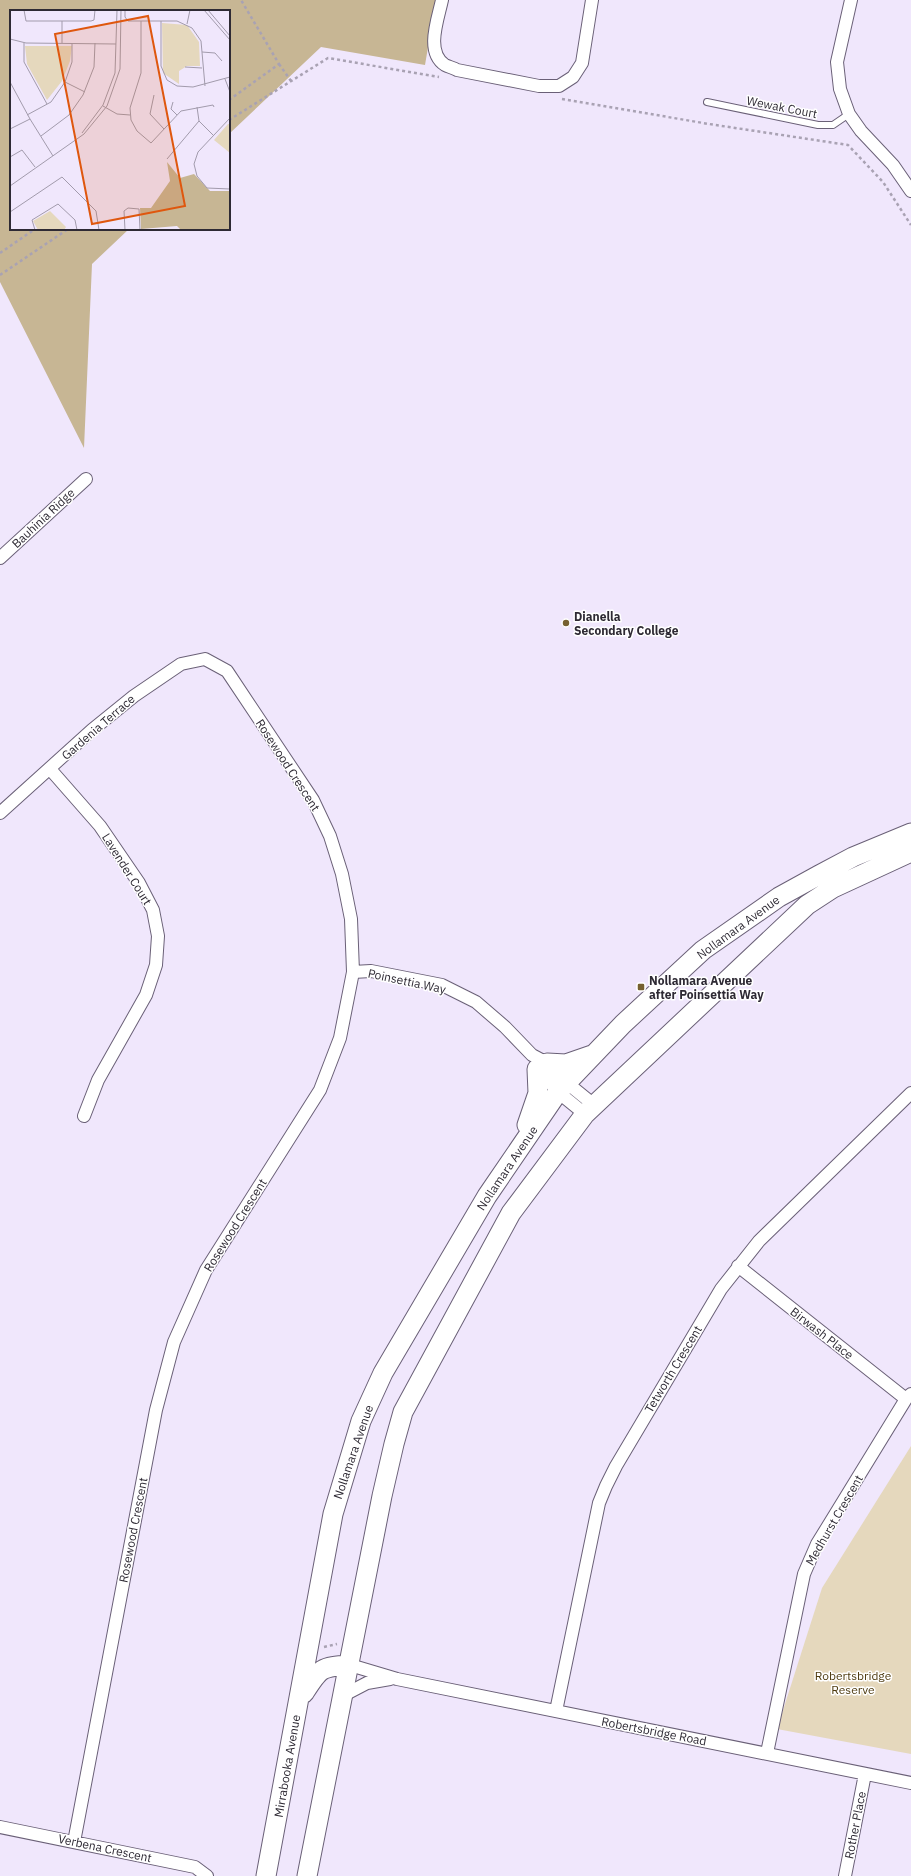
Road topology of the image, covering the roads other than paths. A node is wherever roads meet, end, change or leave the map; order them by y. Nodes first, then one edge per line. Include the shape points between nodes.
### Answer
1 (442, 0) edge
2 (592, 0) edge
3 (851, 0) edge
4 (708, 102) dead end
5 (849, 114) junction
6 (911, 191) edge
7 (86, 479) dead end
8 (0, 558) edge
9 (205, 659) joint
10 (50, 769) junction
11 (0, 813) edge
12 (911, 833) edge
13 (911, 852) edge
14 (765, 942) junction
15 (692, 961) junction
16 (353, 972) junction
17 (595, 1054) junction
18 (539, 1063) junction
19 (563, 1088) junction
20 (911, 1093) edge
21 (590, 1110) junction
22 (84, 1116) dead end
23 (520, 1148) junction
24 (738, 1266) junction
25 (908, 1396) edge
26 (312, 1653) joint
27 (350, 1665) junction
28 (397, 1679) junction
29 (344, 1695) junction
30 (298, 1703) junction
31 (556, 1711) junction
32 (767, 1753) junction
33 (865, 1774) junction
34 (911, 1783) edge
35 (0, 1827) edge
36 (74, 1842) junction
37 (312, 1853) junction
38 (207, 1876) edge
39 (266, 1876) edge
40 (300, 1876) edge
41 (308, 1876) edge
42 (845, 1876) edge

1 - 2 street via 434,40 437,56 445,65 457,70 538,86 559,86 573,77 582,63
3 - 5 street via 837,62 840,89
4 - 5 lane, Wewak Court via 818,125 833,124
5 - 6 street via 893,165
7 - 8 street, Bauhinia Ridge
9 - 10 street, Gardenia Terrace via 181,664 134,696
9 - 16 street, Rosewood Crescent via 227,671 313,800 330,836 342,874 351,919
10 - 11 street, Gardenia Terrace
10 - 22 street, Lavender Court via 100,826 138,883 153,910 158,936 156,966 146,995 98,1080
12 - 15 main road, Nollamara Avenue via 853,857 779,897
13 - 14 main road, Nollamara Avenue via 833,888 807,905
14 - 15 main road via 749,930 712,953
14 - 21 main road, Nollamara Avenue
15 - 17 main road, Nollamara Avenue via 623,1024
16 - 18 street, Poinsettia Way via 371,971 442,985 476,1002 505,1027
16 - 36 street, Rosewood Crescent via 340,1038 320,1090 206,1270 174,1342 156,1410
17 - 18 main road via 566,1064
17 - 19 main road, Nollamara Avenue
18 - 19 street, Poinsettia Way
18 - 23 main road via 538,1093
19 - 21 street, Poinsettia Way
19 - 23 main road, Nollamara Avenue
20 - 24 street, Tetworth Crescent via 758,1241
21 - 27 main road, Nollamara Avenue via 511,1213 403,1412 382,1496
23 - 26 main road, Nollamara Avenue via 487,1196 383,1373 361,1421 332,1514
24 - 25 street, Birwash Place
24 - 31 street, Tetworth Crescent via 717,1295 620,1459 599,1503
25 - 32 street, Medhurst Crescent via 817,1544 804,1574
26 - 30 main road, Mirrabooka Avenue
27 - 28 street, Robertsbridge Road
27 - 29 main road
27 - 30 main road via 327,1667 317,1673
28 - 29 street, Robertsbridge Road via 367,1683
28 - 31 street, Robertsbridge Road
29 - 37 main road
30 - 39 main road, Mirrabooka Avenue
31 - 32 street, Robertsbridge Road
32 - 33 street, Robertsbridge Road
33 - 34 street, Robertsbridge Road
33 - 42 street, Rother Place
35 - 36 street, Verbena Crescent
36 - 38 street, Verbena Crescent via 195,1867
37 - 40 main road
37 - 41 main road

